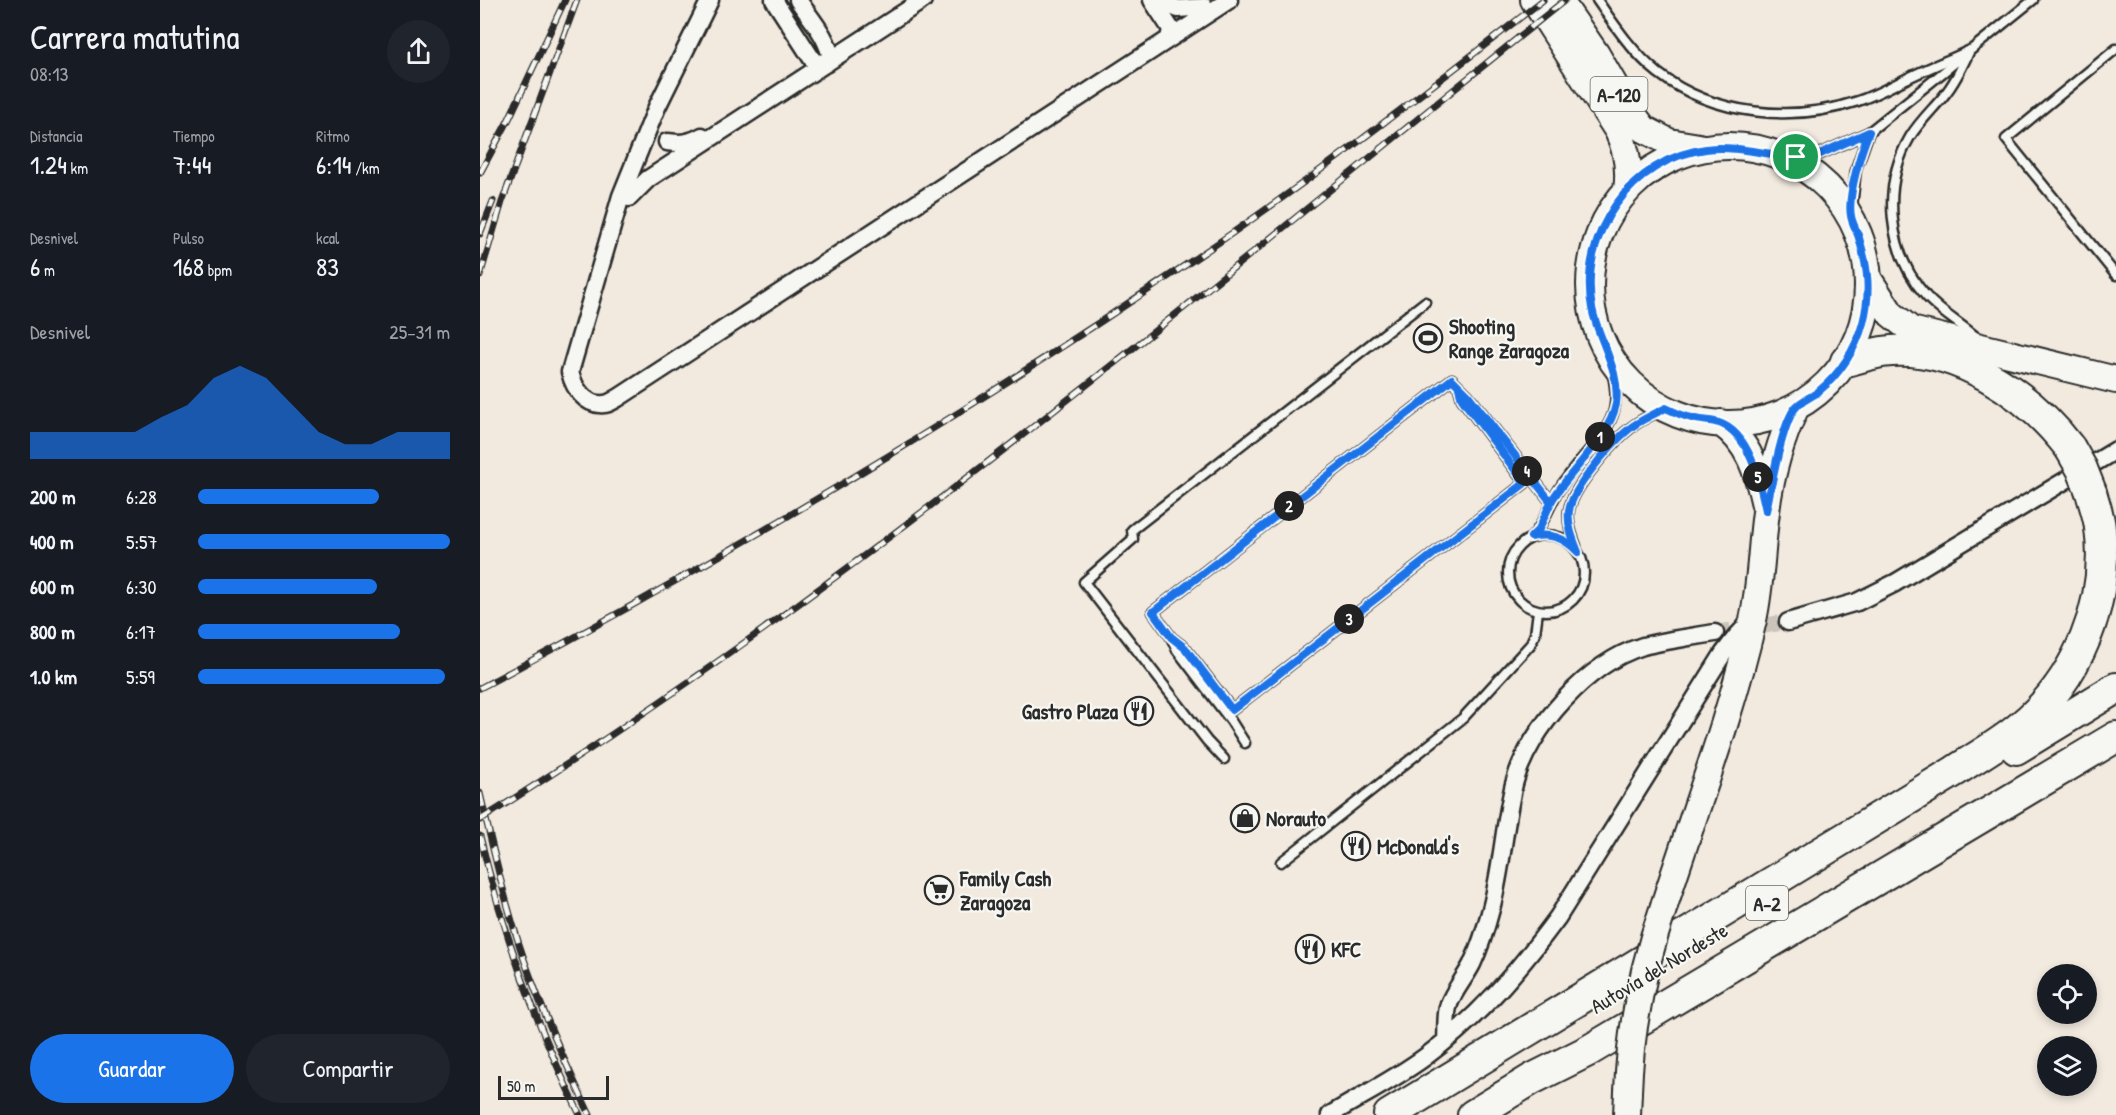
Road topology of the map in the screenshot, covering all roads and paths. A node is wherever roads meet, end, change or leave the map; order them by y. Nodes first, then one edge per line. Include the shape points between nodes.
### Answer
1 (710, 0) edge
2 (718, 0) edge
3 (774, 0) edge
4 (798, 0) edge
5 (908, 0) edge
6 (924, 0) edge
7 (1142, 0) edge
8 (1152, 0) edge
9 (1157, 0) edge
10 (1229, 0) edge
11 (1534, 0) edge
12 (1559, 0) edge
13 (1597, 0) edge
14 (2033, 0) edge
15 (1208, 3) edge
16 (1167, 33) junction
17 (2116, 49) edge
18 (1970, 50) junction
19 (825, 59) junction
20 (656, 129) junction
21 (1869, 132) junction
22 (667, 142) junction
23 (1709, 148) junction
24 (642, 154) junction
25 (1779, 156) junction
26 (666, 167) junction
27 (1626, 190) junction
28 (629, 198) junction
29 (1851, 216) junction
30 (2116, 275) edge
31 (1869, 280) junction
32 (1425, 302) dead end
33 (1604, 346) junction
34 (1990, 350) junction
35 (1846, 361) junction
36 (2116, 381) edge
37 (1459, 388) junction
38 (1796, 407) junction
39 (1666, 408) junction
40 (1721, 423) junction
41 (2116, 450) edge
42 (1551, 502) junction
43 (1766, 511) junction
44 (1531, 537) junction
45 (1578, 552) junction
46 (1538, 611) junction
47 (1754, 618) junction
48 (1788, 622) tunnel mouth
49 (1715, 633) tunnel mouth
50 (1171, 637) junction
51 (2116, 688) edge
52 (2116, 737) edge
53 (1245, 743) dead end
54 (1224, 759) dead end
55 (1281, 862) dead end
56 (1446, 1040) junction
57 (1588, 1051) junction
58 (1628, 1104) edge
59 (1330, 1115) edge
60 (1389, 1115) edge
61 (1416, 1115) edge
62 (1473, 1115) edge
63 (1503, 1115) edge

1 - 24 street via 657,106
2 - 20 street
3 - 19 street
4 - 19 street
5 - 19 street
6 - 19 street
7 - 16 street
8 - 16 street
9 - 15 street via 1178,9
10 - 16 street
11 - 27 main road, A-120 via 1618,131 1627,161
12 - 23 main road, A-120 via 1644,129 1669,142
13 - 18 lane via 1641,57 1672,83 1721,103 1763,113 1800,113 1859,101
14 - 18 lane
15 - 16 street
16 - 24 street via 618,398 605,404 592,403 573,385 570,372 621,196
16 - 28 street via 605,396 587,390 579,368
17 - 30 lane via 2006,139
18 - 21 lane
18 - 34 lane via 1941,99 1910,138 1895,177 1892,206 1896,240 1917,285 1939,309
19 - 22 street via 692,142
19 - 26 street
20 - 22 street
20 - 24 street
21 - 25 lane via 1809,157
21 - 29 lane via 1856,170
22 - 26 street via 673,159
23 - 25 main road
23 - 27 main road via 1664,161
24 - 26 street via 645,165 652,169
24 - 28 street
25 - 29 main road via 1812,171 1831,188
26 - 28 street
27 - 33 main road via 1603,225 1591,265 1592,306
29 - 31 main road
31 - 34 main road via 1886,309 1911,330
31 - 35 main road via 1863,325
32 - 54 lane via 1132,530 1133,539 1084,582
33 - 39 main road via 1630,382
33 - 42 lane via 1617,391 1612,419
34 - 36 main road
35 - 38 main road via 1824,387
35 - 60 highway, bridge via 1898,351 1931,355 1972,368 2030,404 2070,448 2091,492 2100,527 2102,567 2088,634 2068,672 2045,704 2020,727 1955,771
37 - 42 lane
37 - 50 lane via 1452,379 1153,612
37 - 50 lane via 1462,399 1525,483 1232,710 1185,648
38 - 40 main road via 1747,423
38 - 43 main road via 1779,451
39 - 40 main road via 1692,419
39 - 45 lane via 1620,436 1572,499 1568,517
40 - 43 main road via 1736,435 1749,454
41 - 48 street via 1895,583 1857,602
42 - 44 lane
43 - 47 main road
44 - 45 lane via 1557,536
44 - 46 lane via 1512,554 1507,577 1517,599
45 - 46 lane via 1585,575 1576,597 1558,610
46 - 55 lane via 1530,645 1463,718
47 - 56 street via 1724,654 1529,957 1496,996
47 - 58 main road, bridge via 1639,993 1632,1033
49 - 56 street via 1642,647 1616,658 1573,691 1526,752 1515,782 1483,937 1448,1005
50 - 53 lane
51 - 61 highway, Autovía del Nordeste / A-2
52 - 57 highway, Autovía del Nordeste / A-2
56 - 59 street via 1424,1058
57 - 62 highway, Autovía del Nordeste / A-2
57 - 63 highway via 1540,1092

